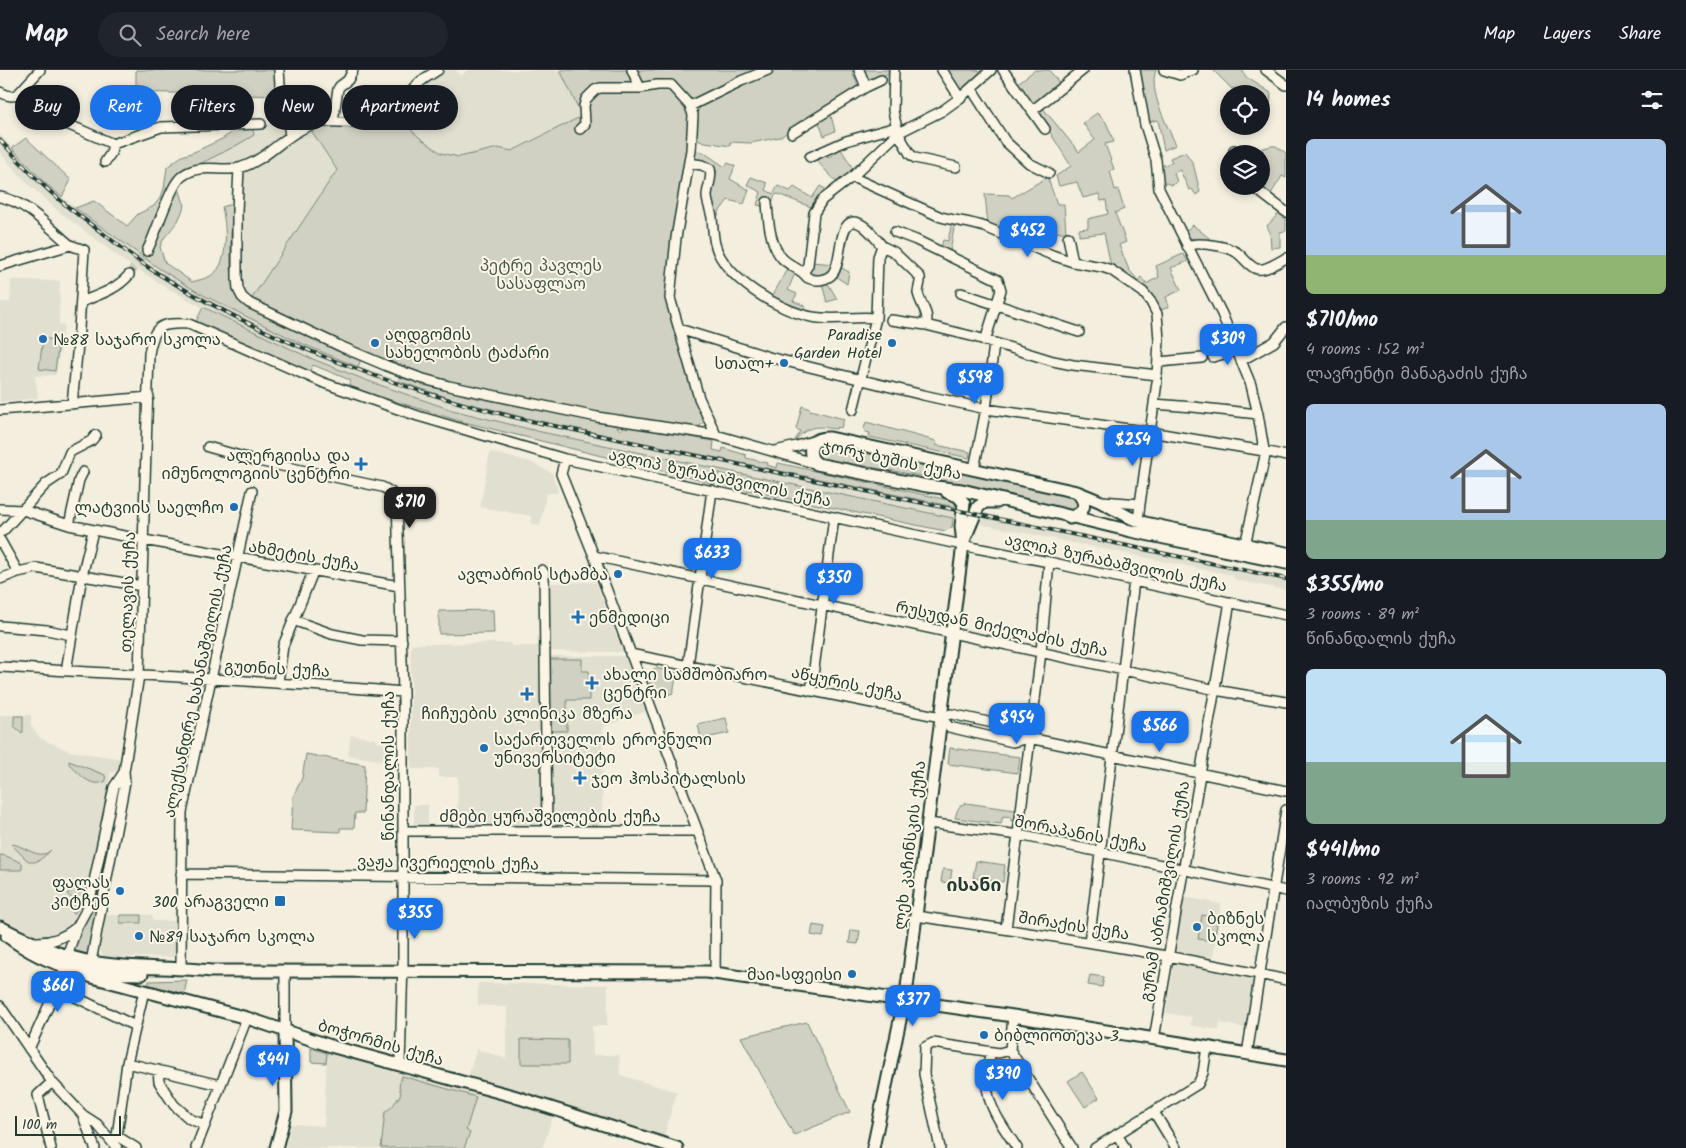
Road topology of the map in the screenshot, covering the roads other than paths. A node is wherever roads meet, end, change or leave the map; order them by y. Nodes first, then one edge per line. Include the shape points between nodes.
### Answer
1 (40, 70) edge
2 (279, 70) edge
3 (353, 70) edge
4 (438, 70) edge
5 (632, 70) edge
6 (768, 70) edge
7 (858, 70) edge
8 (894, 70) edge
9 (942, 70) edge
10 (992, 70) edge
11 (1003, 70) edge
12 (1083, 70) edge
13 (1135, 70) edge
14 (1164, 70) edge
15 (1193, 70) edge
16 (1266, 70) edge
17 (881, 80) dead end
18 (26, 85) edge
19 (1286, 85) edge
20 (866, 87) junction
21 (640, 88) junction
22 (971, 88) junction
23 (0, 92) edge
24 (15, 96) edge
25 (960, 98) junction
26 (690, 106) junction
27 (1032, 111) junction
28 (333, 120) junction
29 (261, 124) dead end
30 (580, 129) dead end
31 (1045, 129) dead end
32 (80, 130) edge
33 (897, 130) junction
34 (792, 133) dead end
35 (290, 136) junction
36 (113, 144) junction
37 (810, 157) dead end
38 (105, 162) dead end
39 (689, 164) junction
40 (956, 167) dead end
41 (239, 168) junction
42 (1049, 173) dead end
43 (852, 178) junction
44 (1264, 195) edge
45 (0, 197) edge
46 (767, 202) dead end
47 (1286, 212) edge
48 (895, 232) dead end
49 (1068, 237) dead end
50 (70, 245) junction
51 (882, 246) junction
52 (1187, 246) junction
53 (147, 251) tunnel mouth
54 (1286, 258) edge
55 (1073, 262) junction
56 (0, 266) edge
57 (803, 273) junction
58 (129, 275) tunnel mouth
59 (961, 294) dead end
60 (81, 302) junction
61 (996, 304) junction
62 (876, 318) junction
63 (890, 320) dead end
64 (926, 325) junction
65 (163, 326) joint
66 (1286, 327) edge
67 (679, 329) junction
68 (1080, 332) dead end
69 (990, 342) junction
70 (1238, 350) junction
71 (1213, 357) dead end
72 (1202, 358) dead end
73 (1242, 360) junction
74 (1159, 362) junction
75 (1157, 379) junction
76 (862, 380) junction
77 (148, 397) junction
78 (72, 404) junction
79 (1154, 404) junction
80 (986, 409) junction
81 (0, 410) edge
82 (853, 410) dead end
83 (1258, 414) junction
84 (1150, 432) junction
85 (96, 435) dead end
86 (716, 435) junction
87 (816, 440) junction
88 (208, 447) dead end
89 (775, 451) junction
90 (1264, 451) junction
91 (1286, 456) edge
92 (565, 459) junction
93 (817, 464) junction
94 (974, 469) junction
95 (83, 472) dead end
96 (927, 486) junction
97 (712, 490) junction
98 (252, 491) dead end
99 (1077, 492) junction
100 (1099, 500) junction
101 (1016, 504) junction
102 (1140, 504) junction
103 (0, 509) edge
104 (23, 510) junction
105 (834, 517) junction
106 (1070, 518) junction
107 (1138, 521) junction
108 (69, 525) junction
109 (93, 530) junction
110 (0, 532) edge
111 (0, 540) edge
112 (144, 540) junction
113 (963, 544) junction
114 (1246, 545) junction
115 (1286, 554) edge
116 (594, 556) junction
117 (239, 558) junction
118 (1049, 562) junction
119 (1286, 563) edge
120 (542, 570) dead end
121 (18, 572) junction
122 (313, 572) junction
123 (82, 576) junction
124 (700, 578) junction
125 (0, 580) edge
126 (1134, 581) junction
127 (142, 586) junction
128 (399, 586) junction
129 (1230, 602) junction
130 (822, 605) junction
131 (1286, 615) edge
132 (293, 620) junction
133 (0, 626) edge
134 (952, 633) junction
135 (71, 635) junction
136 (402, 641) junction
137 (1040, 652) junction
138 (630, 654) junction
139 (688, 666) junction
140 (0, 667) edge
141 (1123, 670) junction
142 (66, 671) junction
143 (139, 675) junction
144 (211, 680) junction
145 (278, 682) junction
146 (1215, 690) junction
147 (811, 691) junction
148 (403, 692) junction
149 (1286, 702) edge
150 (941, 718) junction
151 (1029, 738) junction
152 (1112, 755) junction
153 (124, 772) junction
154 (1200, 773) junction
155 (1286, 791) edge
156 (1286, 810) edge
157 (928, 823) junction
158 (403, 831) junction
159 (547, 831) junction
160 (697, 831) junction
161 (1019, 835) junction
162 (1100, 852) junction
163 (1183, 870) junction
164 (180, 874) junction
165 (402, 877) junction
166 (716, 880) junction
167 (1273, 888) junction
168 (1286, 891) edge
169 (916, 916) junction
170 (77, 926) junction
171 (0, 927) edge
172 (1006, 929) junction
173 (0, 931) edge
174 (30, 942) junction
175 (1089, 942) junction
176 (1168, 956) junction
177 (91, 962) junction
178 (70, 964) junction
179 (181, 968) junction
180 (212, 971) junction
181 (285, 971) junction
182 (403, 972) junction
183 (715, 972) junction
184 (1260, 974) junction
185 (1286, 980) edge
186 (57, 988) junction
187 (144, 991) junction
188 (904, 1000) junction
189 (0, 1006) edge
190 (1013, 1016) junction
191 (247, 1018) junction
192 (135, 1026) junction
193 (285, 1030) junction
194 (1154, 1038) junction
195 (1207, 1047) junction
196 (29, 1049) junction
197 (1010, 1050) junction
198 (991, 1052) junction
199 (1247, 1054) junction
200 (1286, 1060) edge
201 (127, 1063) junction
202 (400, 1065) junction
203 (158, 1070) junction
204 (52, 1082) junction
205 (220, 1085) junction
206 (1154, 1112) junction
207 (83, 1115) junction
208 (205, 1125) junction
209 (1117, 1134) junction
210 (114, 1137) junction
211 (51, 1148) edge
212 (95, 1148) edge
213 (116, 1148) edge
214 (136, 1148) edge
215 (196, 1148) edge
216 (276, 1148) edge
217 (677, 1148) edge
218 (873, 1148) edge
219 (940, 1148) edge
220 (1017, 1148) edge
221 (1072, 1148) edge
222 (1095, 1148) edge
223 (1126, 1148) edge
224 (1176, 1148) edge

1 - 18 street
2 - 35 street
3 - 28 street via 338,90
4 - 28 street via 420,83 386,119 370,122
5 - 21 street
6 - 26 street
7 - 20 street
8 - 33 street via 893,111
9 - 25 street
10 - 22 street
11 - 27 street
12 - 27 street
13 - 52 street via 1145,124 1156,160 1159,189
14 - 15 street via 1180,75
16 - 19 street
17 - 20 street
20 - 34 street
21 - 26 street via 671,85
21 - 30 street via 595,90 586,99 585,124
22 - 25 street
22 - 42 street via 1005,140 1029,162
23 - 24 street
25 - 33 street via 942,111
26 - 39 street via 693,115
27 - 31 street
28 - 35 street via 305,127
29 - 36 street via 161,127
32 - 36 street
33 - 37 street via 846,141
33 - 40 street via 910,154 916,158
33 - 43 street
35 - 41 street
36 - 38 street
39 - 62 street via 702,165 710,170 707,199 715,245 720,259 742,281 779,306 798,314 826,319
39 - 67 street via 669,291
41 - 53 street via 197,169 181,177
41 - 86 street via 237,278 238,289 249,303 420,378 597,417
43 - 55 street via 941,217 991,229
43 - 57 street via 817,207 808,265
44 - 47 street
45 - 50 street via 25,207
46 - 57 street via 778,253 787,264
48 - 61 street via 998,280 1001,290
49 - 55 street
50 - 56 street
50 - 60 street via 84,250
51 - 57 street via 866,229 852,222 844,230 836,269 830,276 814,279
51 - 62 street via 878,257
51 - 64 street via 894,252 920,277 918,291 927,317
52 - 54 street via 1202,242 1233,250 1257,269
52 - 70 street
55 - 74 street via 1111,270 1152,302 1157,314
58 - 60 street via 122,283
59 - 61 street
60 - 78 street
61 - 68 street
61 - 69 street
62 - 76 street
63 - 64 street
64 - 69 street
65 - 77 street, თელავის ქუჩა via 152,340
65 - 92 street, ავლიპ ზურაბაშვილის ქუჩა via 189,324 332,386 418,416
66 - 73 street via 1274,342
67 - 76 street via 769,357
67 - 86 street via 699,398
69 - 75 street via 1053,361
69 - 80 street
70 - 71 street
70 - 73 street
72 - 74 street
73 - 83 street
74 - 75 street
75 - 79 street
76 - 80 street
76 - 82 street
77 - 78 street
77 - 112 street, თელავის ქუჩა
78 - 81 street
79 - 83 street
79 - 84 street
80 - 84 street
80 - 94 street
83 - 90 street
84 - 90 street
84 - 102 street
85 - 104 street via 70,452 61,474 46,484
86 - 89 street
87 - 89 street
87 - 93 main road, ჯორჯ ბუშის ქუჩა via 810,452
87 - 94 main road, ჯორჯ ბუშის ქუჩა via 830,438
88 - 128 street, წინანდალის ქუჩა via 258,461 365,482 390,491 397,500
89 - 93 street
90 - 91 street
90 - 114 street
92 - 97 street, ავლიპ ზურაბაშვილის ქუჩა
92 - 116 street via 561,474
93 - 96 main road, ჯორჯ ბუშის ქუჩა
94 - 99 main road, ჯორჯ ბუშის ქუჩა
95 - 108 street
96 - 101 main road, ჯორჯ ბუშის ქუჩა via 962,490
96 - 113 main road, ლეხ კაჩინსკის ქუჩა via 953,494 964,503
97 - 105 street, ავლიპ ზურაბაშვილის ქუჩა
97 - 124 street
98 - 117 street, ალექსანდრე ხახანაშვილის ქუჩა
99 - 100 main road, ჯორჯ ბუშის ქუჩა
99 - 106 main road via 1084,502 1083,510
100 - 102 street
100 - 107 main road, ჯორჯ ბუშის ქუჩა
101 - 106 main road, ჯორჯ ბუშის ქუჩა
101 - 113 main road, ლეხ კაჩინსკის ქუჩა via 981,504
102 - 107 street
103 - 104 street, ახმეტის ქუჩა
104 - 108 street, ახმეტის ქუჩა
104 - 110 street
105 - 113 street, ავლიპ ზურაბაშვილის ქუჩა
105 - 130 street
106 - 119 main road, ჯორჯ ბუშის ქუჩა
107 - 114 main road, ჯორჯ ბუშის ქუჩა
108 - 109 street, ახმეტის ქუჩა
109 - 112 street, ახმეტის ქუჩა
109 - 123 street
111 - 121 street
112 - 117 street, ახმეტის ქუჩა
112 - 127 street, თელავის ქუჩა
113 - 118 street, ავლიპ ზურაბაშვილის ქუჩა
113 - 134 main road, ლეხ კაჩინსკის ქუჩა
114 - 115 main road, ჯორჯ ბუშის ქუჩა
116 - 124 street, რუსუდან მიქელაძის ქუჩა
116 - 138 street
117 - 122 street, ახმეტის ქუჩა
117 - 144 street, ალექსანდრე ხახანაშვილის ქუჩა
118 - 126 street, ავლიპ ზურაბაშვილის ქუჩა
118 - 137 street
120 - 159 street
121 - 123 street via 36,568
121 - 125 street
122 - 128 street, ახმეტის ქუჩა
122 - 132 street
123 - 127 street
123 - 135 street
124 - 130 street, რუსუდან მიქელაძის ქუჩა
124 - 139 street
126 - 129 street, ავლიპ ზურაბაშვილის ქუჩა
126 - 141 street
127 - 143 street, თელავის ქუჩა
128 - 136 street, წინანდალის ქუჩა
129 - 131 street, ავლიპ ზურაბაშვილის ქუჩა
129 - 146 street, გურამ აბრამიშვილის ქუჩა
130 - 134 street, რუსუდან მიქელაძის ქუჩა
130 - 147 street
132 - 136 street via 332,634 362,640
132 - 145 street via 283,646
133 - 135 street
134 - 137 street, რუსუდან მიქელაძის ქუჩა
134 - 150 main road, ლეხ კაჩინსკის ქუჩა
135 - 142 street
136 - 148 street, წინანდალის ქუჩა
137 - 141 street, რუსუდან მიქელაძის ქუჩა
137 - 151 street
138 - 139 street, აწყურის ქუჩა
138 - 160 street
139 - 147 street, აწყურის ქუჩა
140 - 142 street, გუთნის ქუჩა
141 - 146 street, რუსუდან მიქელაძის ქუჩა
141 - 152 street
142 - 143 street, გუთნის ქუჩა
143 - 144 street, გუთნის ქუჩა
143 - 153 street, თელავის ქუჩა
144 - 145 street, გუთნის ქუჩა
144 - 164 street, ალექსანდრე ხახანაშვილის ქუჩა via 182,812
145 - 148 street, გუთნის ქუჩა
146 - 149 street, რუსუდან მიქელაძის ქუჩა
146 - 154 street, გურამ აბრამიშვილის ქუჩა
147 - 150 street, აწყურის ქუჩა
148 - 158 street, წინანდალის ქუჩა
150 - 151 street, აწყურის ქუჩა via 951,714 1016,728
150 - 151 street, აწყურის ქუჩა via 949,727 1013,742
150 - 157 main road, ლეხ კაჩინსკის ქუჩა
151 - 152 street, აწყურის ქუჩა
151 - 161 street
152 - 154 street, აწყურის ქუჩა
152 - 162 street
153 - 170 street, თელავის ქუჩა via 114,787 89,905
153 - 177 street, თელავის ქუჩა via 125,782
154 - 155 street, აწყურის ქუჩა
154 - 163 street, გურამ აბრამიშვილის ქუჩა
156 - 167 street
157 - 161 street, შორაპანის ქუჩა
157 - 169 main road, ლეხ კაჩინსკის ქუჩა
158 - 159 street, ძმები ყურაშვილების ქუჩა
158 - 165 street, წინანდალის ქუჩა
159 - 160 street, ძმები ყურაშვილების ქუჩა
160 - 166 street
161 - 162 street, შორაპანის ქუჩა
161 - 172 street
162 - 163 street, შორაპანის ქუჩა
162 - 175 street
163 - 167 street, შორაპანის ქუჩა
163 - 176 street, გურამ აბრამიშვილის ქუჩა
164 - 165 street, ვაჟა ივერიელის ქუჩა
164 - 179 street, ალექსანდრე ხახანაშვილის ქუჩა
165 - 166 street, ვაჟა ივერიელის ქუჩა
165 - 182 street, წინანდალის ქუჩა
166 - 183 street
167 - 168 street, შორაპანის ქუჩა
167 - 184 street
169 - 172 street, შირაქის ქუჩა
169 - 188 main road, ლეხ კაჩინსკის ქუჩა
170 - 174 street, თელავის ქუჩა via 54,940
170 - 178 street, თელავის ქუჩა
171 - 174 main road
172 - 175 street, შირაქის ქუჩა
173 - 178 main road via 22,948 51,962
174 - 178 main road
175 - 176 street, შირაქის ქუჩა
176 - 184 street, შირაქის ქუჩა
176 - 194 street, გურამ აბრამიშვილის ქუჩა
177 - 178 main road
177 - 179 main road
178 - 180 main road via 108,974 181,975
178 - 186 street, თელავის ქუჩა
178 - 187 main road, ბოჭორმის ქუჩა via 92,977
179 - 180 main road
180 - 181 main road
181 - 182 main road
181 - 193 street
182 - 183 main road
182 - 202 street, წინანდალის ქუჩა
183 - 188 main road
184 - 185 street, შირაქის ქუჩა
184 - 199 street
186 - 192 street
186 - 196 street, თელავის ქუჩა
187 - 191 main road, ბოჭორმის ქუჩა
187 - 192 street
188 - 190 main road
188 - 218 main road, ლეხ კაჩინსკის ქუჩა
189 - 196 street
190 - 194 main road
190 - 197 street
191 - 193 main road, ბოჭორმის ქუჩა
191 - 205 street
192 - 201 street
193 - 202 main road, ბოჭორმის ქუჩა
193 - 216 main road via 286,1111
194 - 195 main road
195 - 199 main road
195 - 206 street via 1198,1084
196 - 204 street
197 - 198 street
197 - 221 street
198 - 219 street via 934,1043 925,1047 924,1074
198 - 220 street via 988,1096
199 - 200 main road
201 - 203 street
201 - 210 street
202 - 217 main road, ბოჭორმის ქუჩა via 513,1096
203 - 205 street
203 - 208 street via 159,1082 174,1105 190,1119
204 - 207 street
204 - 211 street via 38,1095
205 - 208 street
206 - 209 street
206 - 224 street
207 - 210 street
207 - 212 street
208 - 215 street
209 - 222 street
209 - 223 street
210 - 213 street
210 - 214 street

